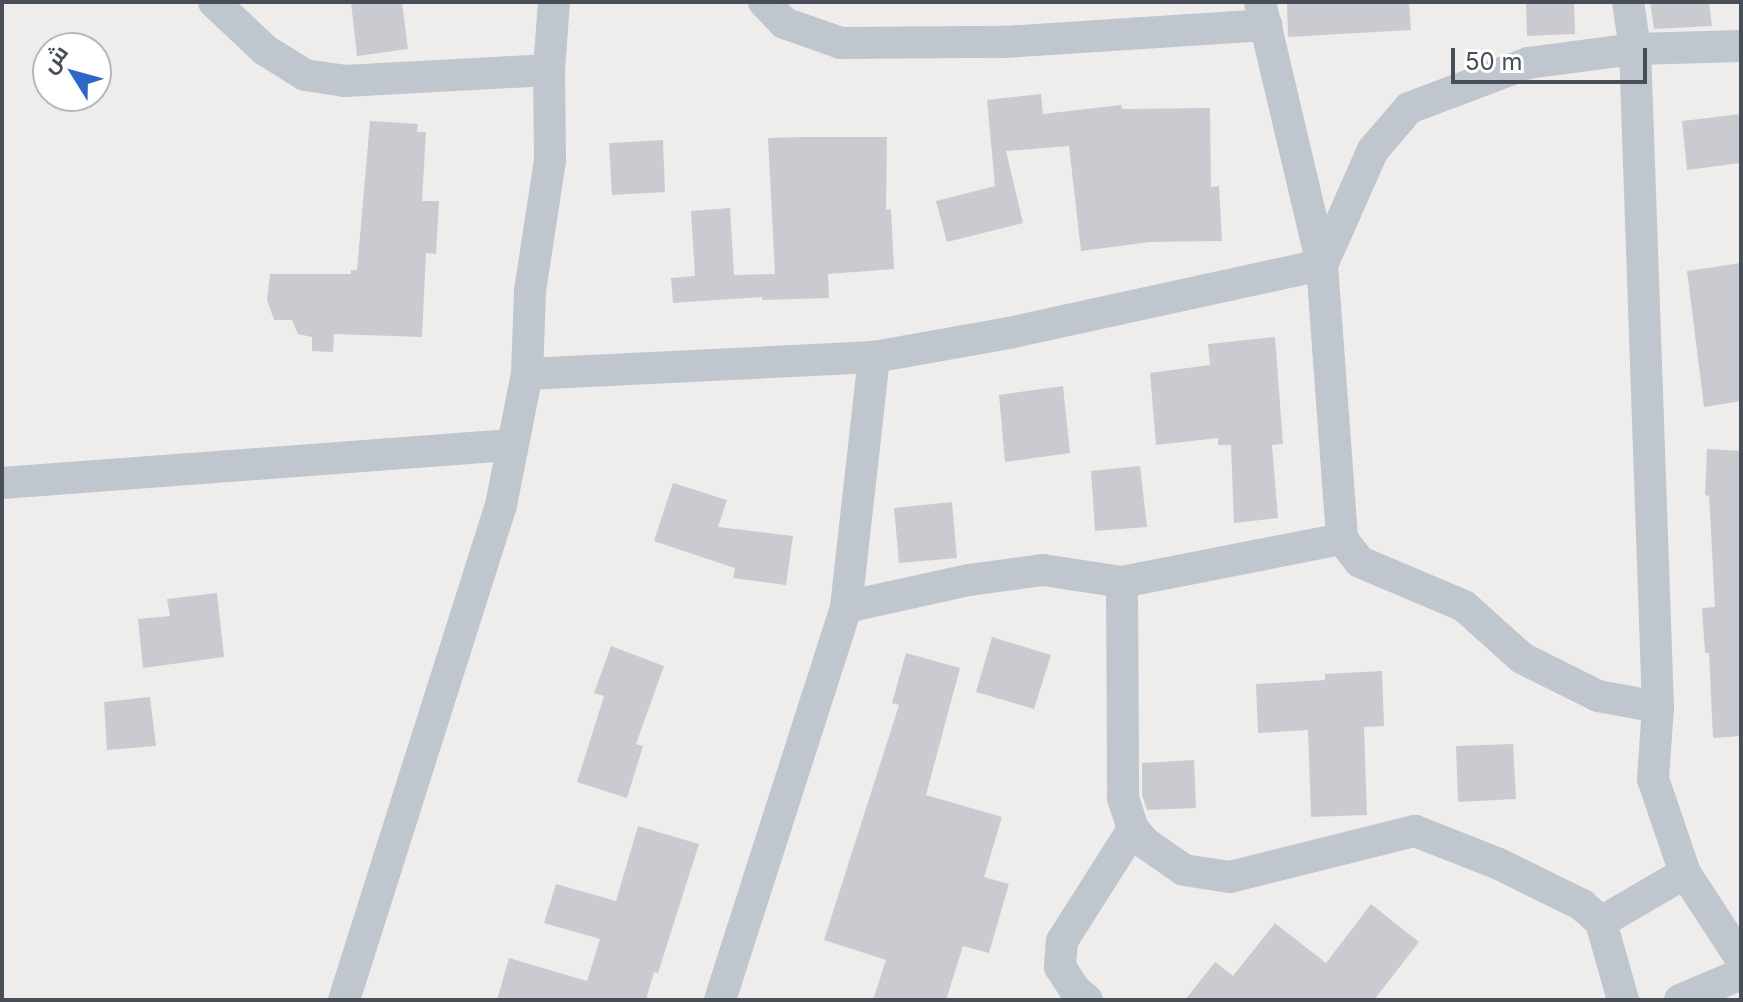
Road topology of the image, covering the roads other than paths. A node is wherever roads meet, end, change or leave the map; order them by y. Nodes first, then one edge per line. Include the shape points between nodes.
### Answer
1 (214, 2) edge
2 (554, 2) edge
3 (764, 2) edge
4 (1628, 2) edge
5 (1263, 14) edge
6 (1741, 46) edge
7 (1635, 49) junction
8 (549, 70) junction
9 (1322, 265) junction
10 (874, 357) junction
11 (527, 374) junction
12 (511, 445) junction
13 (2, 483) edge
14 (1342, 539) junction
15 (1122, 582) junction
16 (846, 607) junction
17 (1658, 707) junction
18 (1133, 829) junction
19 (1685, 873) junction
20 (1601, 922) junction
21 (1741, 959) edge
22 (1741, 974) edge
23 (344, 1000) edge
24 (720, 1000) edge
25 (1087, 1000) edge
26 (1623, 1000) edge
27 (1680, 1000) edge

1 - 8 street via 265,50 305,75 345,81
2 - 8 street
3 - 5 street via 784,23 841,43 1004,42
4 - 7 street
5 - 9 street
6 - 7 street
7 - 9 street via 1528,63 1409,108 1373,150
7 - 17 street
8 - 11 street via 550,161 530,291
9 - 10 street
9 - 14 street
10 - 11 street
10 - 16 street
11 - 12 street
12 - 13 street
12 - 23 street via 501,505
14 - 15 street
14 - 17 street via 1360,562 1464,606 1522,658 1598,696
15 - 16 street via 1043,570
15 - 18 street via 1123,798
16 - 24 street
17 - 19 street via 1653,779
18 - 20 street via 1184,870 1230,877 1415,831 1499,864 1582,905
18 - 25 street via 1062,941 1060,967
19 - 20 street
19 - 21 street
20 - 26 street
22 - 27 street

